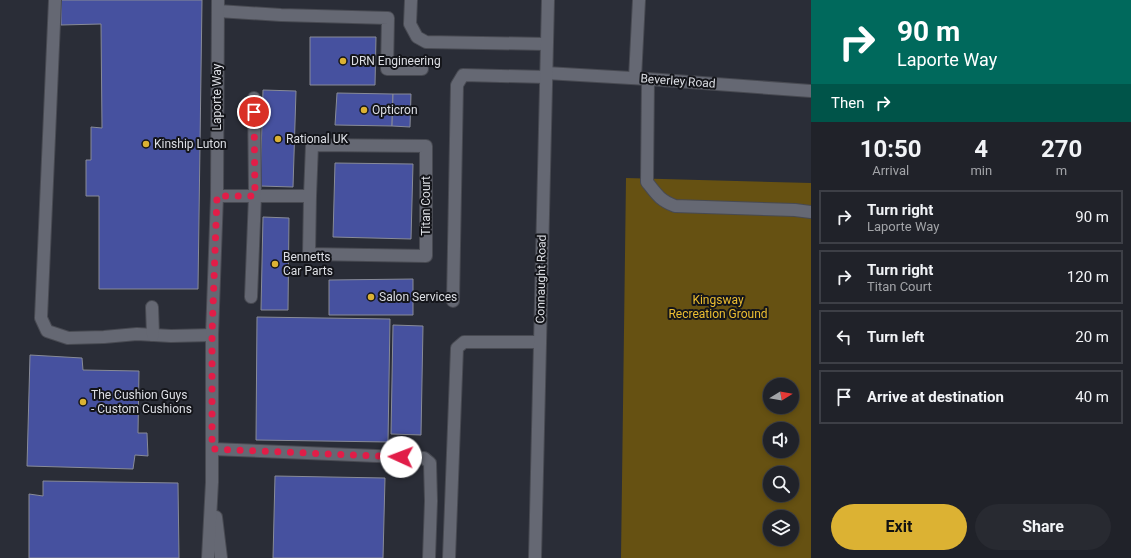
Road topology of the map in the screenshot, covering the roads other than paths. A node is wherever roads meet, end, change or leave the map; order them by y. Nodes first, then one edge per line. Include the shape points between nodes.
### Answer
1 (55, 0) edge
2 (411, 0) edge
3 (548, 0) edge
4 (639, 0) edge
5 (218, 6) edge
6 (546, 44) junction
7 (422, 69) dead end
8 (546, 75) junction
9 (635, 78) junction
10 (648, 79) junction
11 (811, 91) edge
12 (254, 98) dead end
13 (217, 196) junction
14 (255, 196) junction
15 (310, 196) junction
16 (811, 212) edge
17 (252, 297) dead end
18 (453, 301) dead end
19 (152, 307) dead end
20 (153, 335) junction
21 (212, 335) junction
22 (540, 342) junction
23 (212, 449) junction
24 (212, 482) junction
25 (208, 558) edge
26 (221, 558) edge
27 (429, 558) edge
28 (449, 558) edge
29 (535, 558) edge

1 - 20 street via 41,318 47,331 68,338
2 - 6 street via 410,24 417,38 426,42
3 - 6 street, Connaught Road
4 - 9 street
5 - 7 street via 281,15 388,18 387,69
5 - 13 street, Laporte Way
6 - 8 street, Connaught Road
8 - 9 street, Beverley Road
8 - 18 street, Beverley Road via 463,75 458,85
8 - 22 street, Connaught Road
9 - 10 street, Beverley Road
10 - 11 street, Beverley Road
10 - 16 street via 648,182 657,196 675,206
12 - 14 street
13 - 14 street
13 - 21 street, Laporte Way
14 - 15 street
14 - 17 street
15 - 15 street, Titan Court via 312,145 426,146 426,256 309,254
19 - 20 street
20 - 21 street
21 - 23 street, Laporte Way
22 - 28 street via 464,342 458,348
22 - 29 street, Connaught Road
23 - 24 street, Laporte Way
23 - 27 street via 424,458 430,463
24 - 25 street, Laporte Way
24 - 26 street, Laporte Way

